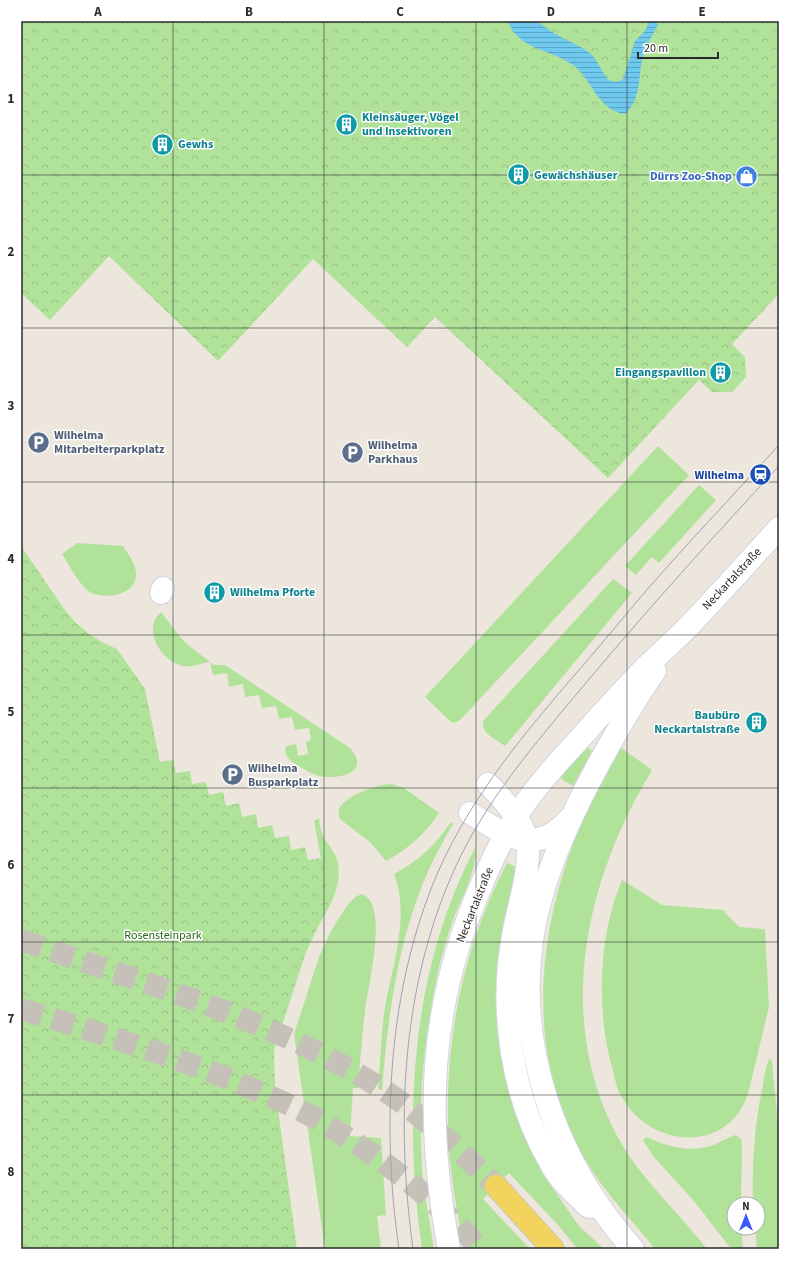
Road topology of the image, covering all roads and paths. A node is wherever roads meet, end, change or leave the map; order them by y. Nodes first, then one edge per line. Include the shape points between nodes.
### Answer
1 (779, 528) edge
2 (685, 630) junction
3 (555, 766) junction
4 (574, 813) junction
5 (511, 825) junction
6 (527, 841) junction
7 (484, 880) junction
8 (496, 1186) tunnel mouth
9 (631, 1247) edge
10 (449, 1249) edge
11 (553, 1249) edge

1 - 2 main road, Neckartalstraße
2 - 3 main road, Neckartalstraße via 632,680
2 - 4 main road, Neckartalstraße via 649,679
3 - 5 main road, Neckartalstraße via 534,790
3 - 5 main road via 541,780 526,789 509,791 488,784
4 - 6 main road via 554,834
4 - 9 main road, Neckartalstraße via 556,854 535,922 528,983 531,1033 549,1110 566,1149 587,1188
5 - 6 main road
5 - 7 main road, Neckartalstraße
5 - 7 main road via 476,816 486,826 492,842
6 - 9 main road via 526,869 512,937 509,970 510,1036 516,1075 524,1104 551,1165 565,1183
7 - 10 main road, Neckartalstraße via 469,914 452,965 436,1053 434,1124 437,1168
8 - 11 main road

